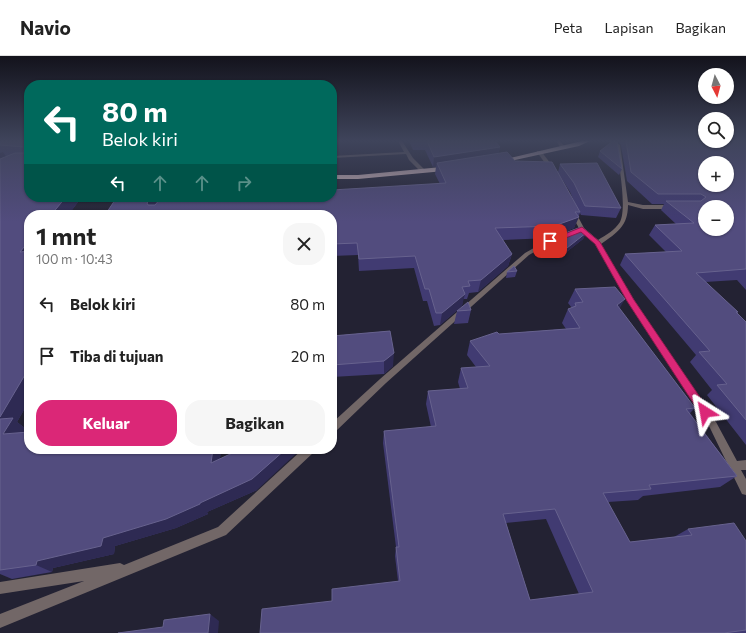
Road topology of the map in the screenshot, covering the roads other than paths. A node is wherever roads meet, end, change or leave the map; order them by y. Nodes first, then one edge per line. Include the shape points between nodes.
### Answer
1 (420, 168) edge
2 (451, 168) edge
3 (550, 168) edge
4 (621, 168) edge
5 (423, 171) junction
6 (337, 177) edge
7 (558, 179) edge
8 (625, 204) junction
9 (571, 206) edge
10 (681, 207) edge
11 (582, 229) junction
12 (598, 243) junction
13 (337, 424) edge
14 (305, 454) edge
15 (746, 465) edge
16 (734, 466) junction
17 (746, 490) edge
18 (135, 566) junction
19 (0, 588) edge
20 (0, 621) edge

1 - 5 street
2 - 5 highway
3 - 7 street
4 - 8 street
5 - 6 highway
8 - 10 street via 643,207
8 - 12 street via 621,224
9 - 11 street
11 - 12 street
11 - 13 street via 550,241 527,254
12 - 16 street via 631,301 713,425
14 - 18 street via 222,531
15 - 16 street
16 - 17 street
18 - 19 street
18 - 20 street

